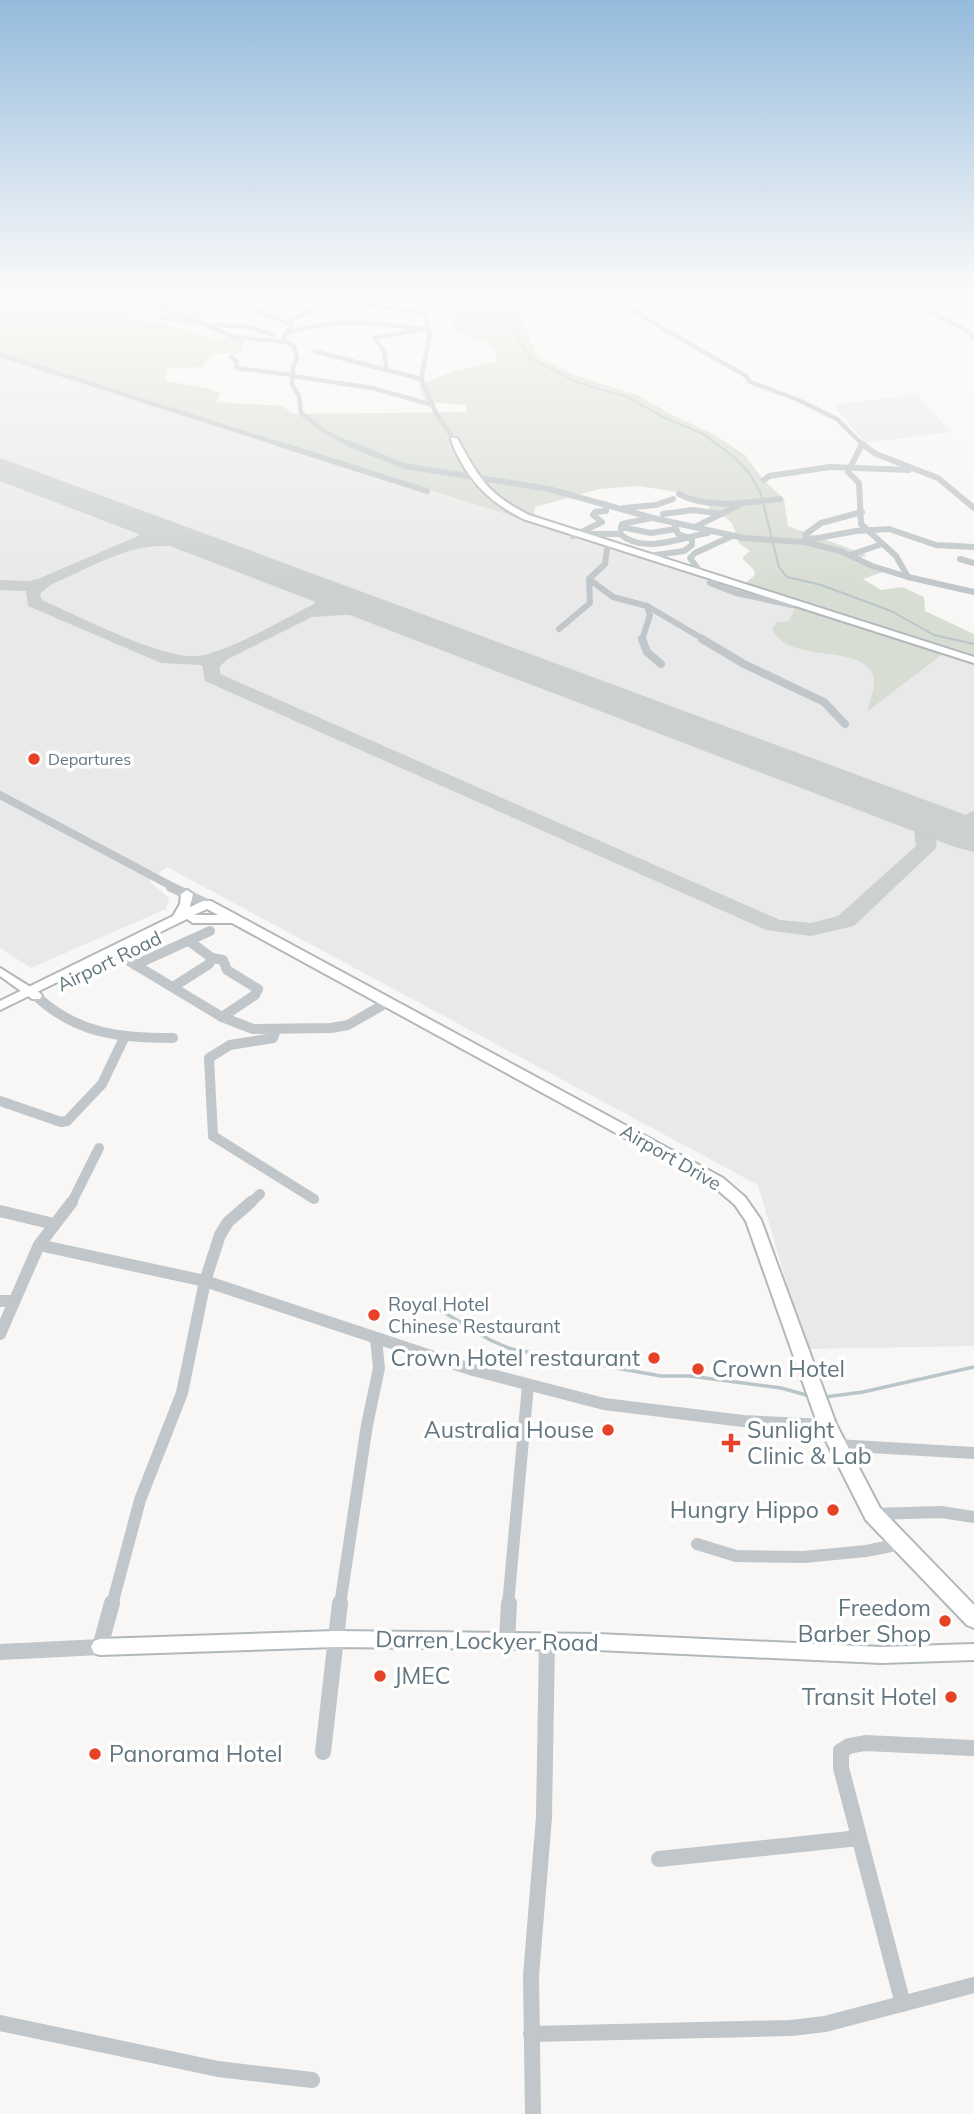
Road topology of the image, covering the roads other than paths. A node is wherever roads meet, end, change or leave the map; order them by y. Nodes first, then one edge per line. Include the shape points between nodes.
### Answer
1 (112, 391) edge
2 (296, 391) edge
3 (380, 391) edge
4 (426, 391) edge
5 (773, 391) edge
6 (433, 405) junction
7 (454, 440) joint
8 (862, 444) junction
9 (852, 468) junction
10 (923, 472) junction
11 (473, 477) junction
12 (764, 480) dead end
13 (427, 491) dead end
14 (679, 494) dead end
15 (673, 499) dead end
16 (780, 499) dead end
17 (745, 500) junction
18 (605, 504) junction
19 (974, 508) edge
20 (622, 509) junction
21 (862, 512) junction
22 (663, 514) dead end
23 (722, 514) junction
24 (653, 517) junction
25 (594, 518) junction
26 (602, 522) junction
27 (675, 526) junction
28 (695, 527) junction
29 (866, 530) junction
30 (619, 532) junction
31 (715, 532) junction
32 (579, 534) junction
33 (732, 536) junction
34 (692, 539) junction
35 (806, 542) junction
36 (882, 544) junction
37 (974, 547) edge
38 (607, 549) dead end
39 (850, 555) junction
40 (649, 556) junction
41 (961, 558) dead end
42 (974, 560) edge
43 (701, 573) junction
44 (908, 577) junction
45 (589, 579) junction
46 (716, 580) dead end
47 (974, 592) edge
48 (792, 605) dead end
49 (647, 606) junction
50 (559, 629) dead end
51 (974, 660) edge
52 (661, 664) dead end
53 (845, 724) dead end
54 (0, 795) edge
55 (187, 894) junction
56 (213, 906) junction
57 (193, 919) junction
58 (237, 919) junction
59 (177, 920) junction
60 (210, 931) dead end
61 (189, 941) junction
62 (119, 955) junction
63 (212, 958) junction
64 (135, 965) junction
65 (0, 971) edge
66 (173, 987) junction
67 (33, 994) junction
68 (388, 1003) junction
69 (0, 1006) edge
70 (0, 1014) edge
71 (222, 1017) junction
72 (276, 1030) junction
73 (124, 1038) junction
74 (173, 1038) dead end
75 (0, 1101) edge
76 (99, 1148) dead end
77 (260, 1194) dead end
78 (314, 1199) dead end
79 (0, 1211) edge
80 (54, 1224) junction
81 (39, 1245) junction
82 (205, 1281) junction
83 (0, 1301) edge
84 (14, 1301) junction
85 (0, 1334) edge
86 (376, 1339) junction
87 (528, 1385) junction
88 (827, 1425) junction
89 (835, 1445) junction
90 (974, 1453) edge
91 (873, 1514) junction
92 (974, 1517) edge
93 (697, 1544) dead end
94 (901, 1544) junction
95 (974, 1619) edge
96 (335, 1639) junction
97 (547, 1641) junction
98 (507, 1643) junction
99 (100, 1647) junction
100 (0, 1651) edge
101 (974, 1652) edge
102 (972, 1748) dead end
103 (323, 1752) dead end
104 (859, 1838) junction
105 (659, 1860) dead end
106 (974, 1985) edge
107 (903, 2004) junction
108 (0, 2023) edge
109 (531, 2034) junction
110 (312, 2080) dead end
111 (533, 2114) edge

1 - 13 street
2 - 11 street via 301,413 324,431 386,460
3 - 6 street
4 - 6 street
5 - 8 street via 837,419
6 - 7 street
7 - 11 main road
8 - 9 street
8 - 10 street
9 - 10 street
9 - 12 street via 812,469
9 - 21 street via 848,472 859,483
10 - 19 street via 938,478
11 - 18 street via 538,486
11 - 32 main road via 489,497 509,508
14 - 17 street via 716,505
15 - 20 street
16 - 17 street
17 - 23 street
18 - 20 street
18 - 25 street via 606,511 595,512
20 - 24 street
20 - 25 street
21 - 29 street via 861,524
21 - 35 street via 821,523 806,534
22 - 23 street via 693,510
23 - 28 street
24 - 27 street
24 - 30 street via 624,523
25 - 26 street
26 - 30 street
26 - 32 street
27 - 28 street
27 - 30 street via 651,533
27 - 34 street via 678,534
28 - 31 street
29 - 35 street
29 - 36 street
29 - 37 street via 889,529 942,546
30 - 32 street
30 - 34 street via 635,543
31 - 33 street
31 - 34 street
32 - 40 main road
33 - 35 street
33 - 43 street via 690,558
34 - 40 street via 684,551
35 - 39 street
36 - 39 street
36 - 44 street via 896,556
38 - 45 street via 604,564
39 - 44 street
40 - 43 main road
41 - 42 street
43 - 51 main road
44 - 47 street
45 - 49 street via 613,597
45 - 50 street via 590,603
46 - 48 street via 710,583
49 - 52 street via 650,615 640,643
49 - 53 street via 744,664 824,702
54 - 55 street
55 - 56 street
55 - 59 main road
56 - 57 main road, Airport Road
56 - 58 main road, Airport Drive
56 - 59 main road, Airport Road
57 - 58 main road
57 - 62 main road, Airport Road
58 - 68 main road, Airport Drive
59 - 67 main road, Airport Road
60 - 61 street
61 - 63 street
61 - 64 street
62 - 64 street
62 - 67 main road, Airport Road
63 - 66 street
63 - 71 street via 223,960 227,970 258,992
64 - 66 street
65 - 67 street
66 - 71 street
67 - 69 main road, Airport Road
67 - 70 main road, Airport Road
67 - 73 street via 85,1028
68 - 72 street via 348,1025
68 - 88 main road, Airport Drive via 708,1176 740,1201 760,1234
71 - 72 street via 253,1029
72 - 78 street via 273,1038 233,1045 209,1058 214,1136
73 - 74 street
73 - 75 street via 96,1096 67,1121
76 - 80 street via 67,1211
77 - 82 street via 223,1227
79 - 80 street
80 - 81 street
81 - 82 street
81 - 84 street
82 - 86 street
82 - 99 street via 182,1392 140,1500
83 - 84 street
84 - 85 street
86 - 87 street
86 - 96 street via 379,1368
87 - 88 street via 604,1404 743,1421
87 - 98 street
88 - 89 main road, Airport Drive
89 - 90 street
89 - 91 main road, Airport Drive
91 - 92 street via 941,1512
91 - 94 main road, Airport Drive
93 - 94 street via 736,1556 804,1557
94 - 95 main road, Airport Drive
96 - 98 street, Darren Lockyer Road
96 - 99 street, Darren Lockyer Road
96 - 103 street
97 - 98 street, Darren Lockyer Road
97 - 101 street, Darren Lockyer Road via 881,1655
97 - 109 street via 544,1817
99 - 100 street, Darren Lockyer Road
102 - 104 street via 865,1743 841,1751
104 - 105 street
104 - 107 street
106 - 107 street
107 - 109 street via 791,2028
108 - 110 street via 218,2069
109 - 111 street

